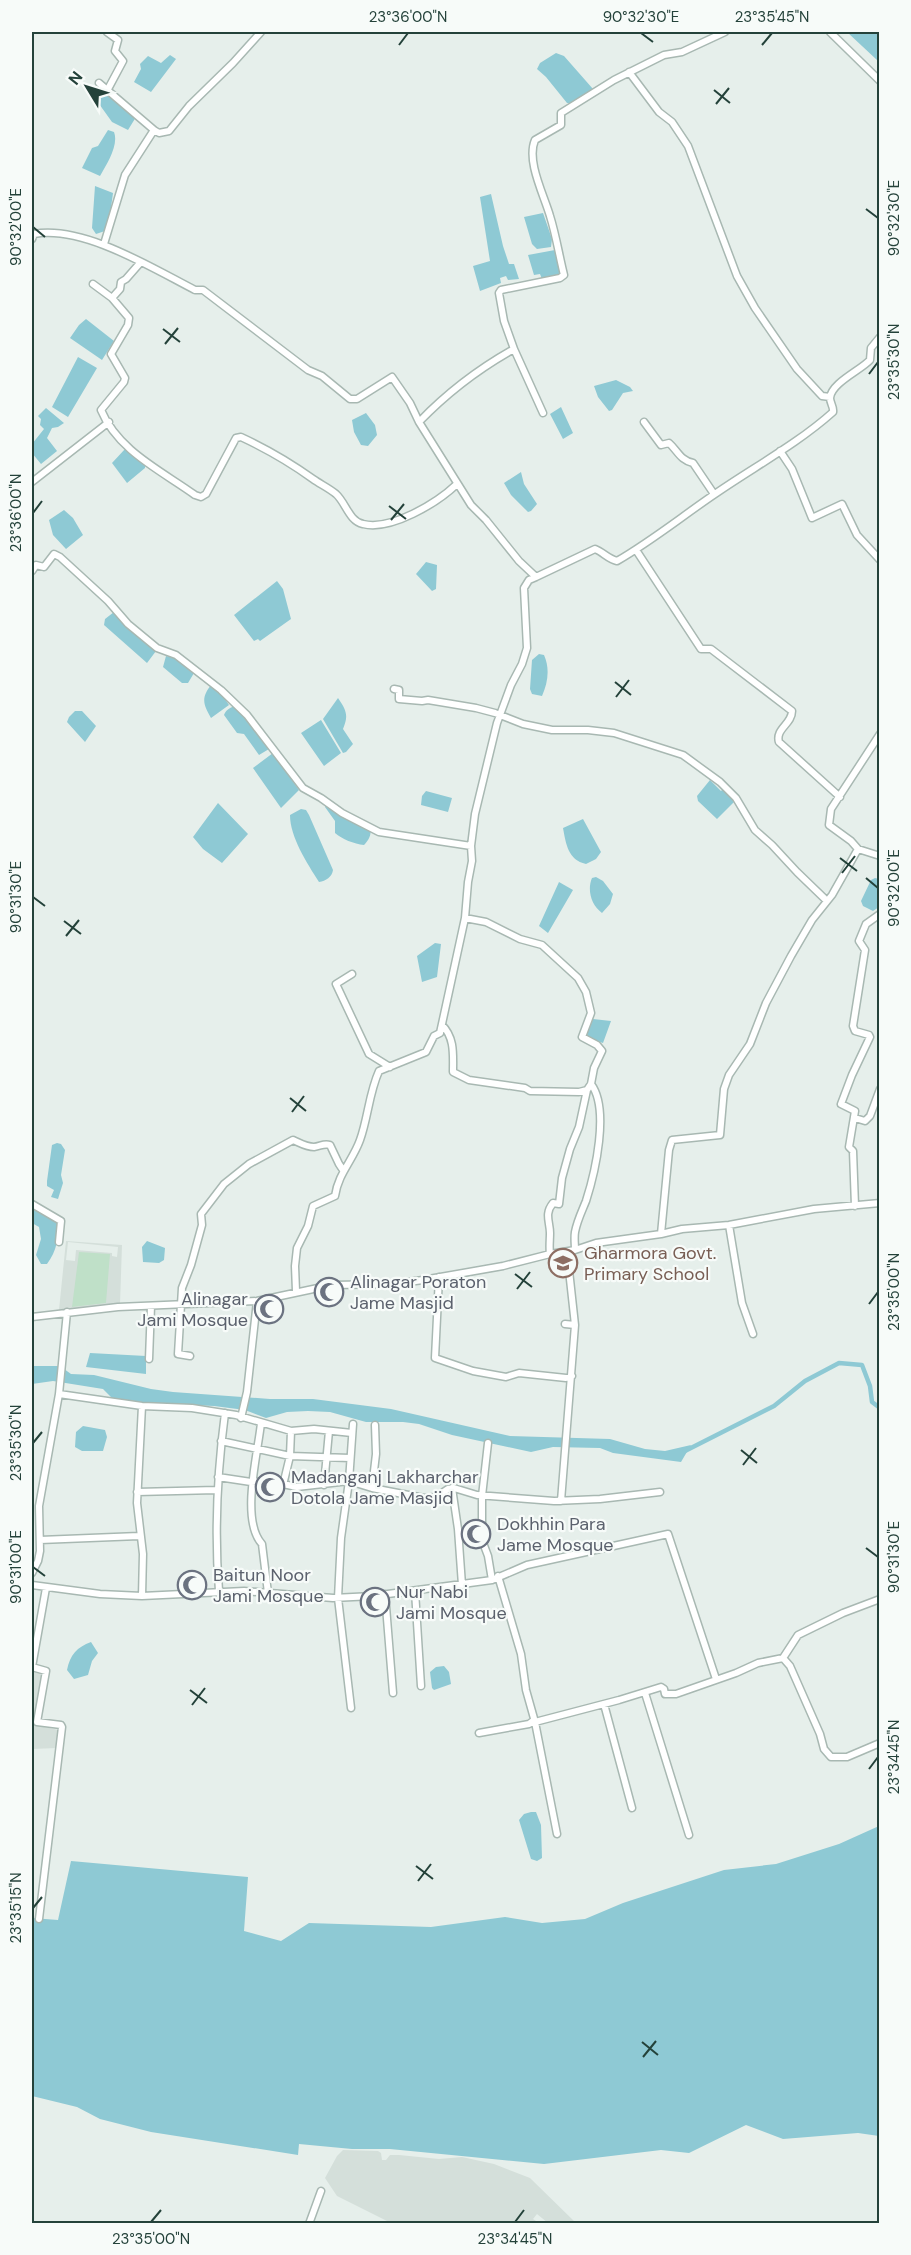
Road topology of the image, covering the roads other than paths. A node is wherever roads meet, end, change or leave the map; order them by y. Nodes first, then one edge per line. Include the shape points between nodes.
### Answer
1 (107, 32) edge
2 (261, 32) edge
3 (725, 32) edge
4 (830, 32) edge
5 (629, 72) junction
6 (879, 81) edge
7 (99, 83) dead end
8 (108, 89) junction
9 (154, 130) junction
10 (32, 235) edge
11 (104, 244) junction
12 (141, 263) junction
13 (93, 284) dead end
14 (112, 298) junction
15 (879, 338) edge
16 (514, 349) junction
17 (830, 397) junction
18 (543, 413) dead end
19 (419, 422) junction
20 (644, 422) dead end
21 (109, 423) junction
22 (780, 452) junction
23 (32, 482) edge
24 (457, 484) junction
25 (714, 494) junction
26 (636, 550) junction
27 (879, 560) edge
28 (32, 571) edge
29 (536, 578) junction
30 (394, 688) dead end
31 (500, 715) junction
32 (879, 734) edge
33 (840, 797) junction
34 (471, 846) junction
35 (858, 849) junction
36 (879, 856) edge
37 (827, 901) junction
38 (879, 914) edge
39 (465, 918) junction
40 (352, 974) dead end
41 (442, 1025) junction
42 (390, 1067) junction
43 (589, 1087) junction
44 (879, 1089) edge
45 (855, 1118) junction
46 (343, 1170) junction
47 (879, 1203) edge
48 (32, 1204) edge
49 (855, 1206) junction
50 (729, 1225) junction
51 (662, 1234) junction
52 (59, 1242) dead end
53 (571, 1251) junction
54 (550, 1254) junction
55 (439, 1277) junction
56 (296, 1291) junction
57 (258, 1301) junction
58 (180, 1304) junction
59 (151, 1306) junction
60 (67, 1312) junction
61 (32, 1317) edge
62 (565, 1324) dead end
63 (575, 1324) junction
64 (753, 1334) dead end
65 (190, 1356) dead end
66 (149, 1359) dead end
67 (572, 1376) junction
68 (59, 1394) junction
69 (142, 1406) junction
70 (225, 1413) junction
71 (242, 1416) junction
72 (261, 1423) junction
73 (353, 1424) dead end
74 (375, 1425) dead end
75 (291, 1431) junction
76 (329, 1431) junction
77 (352, 1433) junction
78 (221, 1441) junction
79 (488, 1443) dead end
80 (258, 1450) junction
81 (290, 1456) junction
82 (327, 1458) junction
83 (350, 1458) junction
84 (218, 1477) junction
85 (349, 1481) junction
86 (251, 1482) junction
87 (283, 1485) junction
88 (324, 1485) junction
89 (372, 1488) junction
90 (452, 1488) junction
91 (216, 1490) junction
92 (137, 1492) junction
93 (660, 1492) dead end
94 (482, 1496) junction
95 (561, 1501) junction
96 (32, 1504) edge
97 (39, 1506) junction
98 (139, 1536) junction
99 (40, 1540) junction
100 (32, 1573) edge
101 (495, 1578) junction
102 (32, 1585) edge
103 (462, 1585) junction
104 (46, 1588) junction
105 (219, 1591) junction
106 (415, 1591) junction
107 (268, 1593) junction
108 (385, 1594) junction
109 (142, 1596) junction
110 (338, 1598) junction
111 (879, 1599) edge
112 (783, 1658) junction
113 (716, 1679) junction
114 (421, 1686) dead end
115 (645, 1693) junction
116 (393, 1694) dead end
117 (604, 1704) junction
118 (351, 1708) dead end
119 (534, 1722) junction
120 (479, 1733) dead end
121 (879, 1743) edge
122 (632, 1808) dead end
123 (556, 1834) dead end
124 (689, 1835) dead end
125 (39, 1919) dead end
126 (321, 2191) dead end
127 (309, 2223) edge

1 - 8 street via 117,40 115,51 123,62
2 - 9 street via 169,132
3 - 5 street
4 - 6 street
5 - 16 street via 566,109 561,113 561,125 534,144 541,193 564,275 501,290 504,321
5 - 17 street via 688,146 737,276 755,308 797,369 822,396
7 - 8 street
8 - 9 street
9 - 11 street via 125,175
10 - 11 street via 46,232
11 - 12 street
12 - 14 street via 121,282
12 - 19 street via 209,293 350,399 357,399 392,377
13 - 14 street
14 - 21 street via 129,318 111,354 125,378 101,410
15 - 17 street via 871,348 870,360 844,379
16 - 18 street
16 - 19 street via 471,377
17 - 22 street via 833,412
19 - 24 street
20 - 25 street via 661,445 669,443 680,457 693,463
21 - 23 street
21 - 24 street via 141,459 195,495 206,495 238,437 301,468 337,495 361,524 386,524 418,512
22 - 25 street
22 - 27 street via 792,469 812,518 842,504 857,535
24 - 29 street
25 - 26 street
26 - 29 street via 616,561 595,549
26 - 33 street via 701,650 711,649 792,711 779,734 779,742
28 - 34 street via 36,565 44,567 54,555 60,557 157,648 176,655 221,690 247,715 303,788 342,813 379,832
29 - 31 street via 524,588 527,648
30 - 31 street via 399,690 399,699 428,700
31 - 34 street via 475,814
31 - 37 street via 552,730 614,733 683,755 736,798 755,830
32 - 33 street
33 - 35 street via 831,809 829,825
34 - 39 street
35 - 36 street
35 - 37 street
37 - 51 street via 791,956 766,1002 750,1044 729,1075 720,1135 672,1140
38 - 45 street via 866,924 860,941 865,950 853,1026 870,1038 841,1104 855,1111
39 - 41 street
39 - 43 street via 486,922 542,945 578,978 591,1013 582,1036 602,1051
40 - 42 street via 336,984 369,1054
41 - 42 street via 427,1050
41 - 43 street via 453,1049 453,1072 469,1080 530,1091 579,1092
42 - 46 street via 377,1075 360,1140
43 - 53 street via 596,1091 599,1105 598,1142
43 - 54 street via 562,1178 559,1204 549,1207
44 - 45 street via 870,1116 865,1121
45 - 49 street via 849,1147 853,1150
46 - 56 street via 334,1198 311,1209 297,1248
46 - 58 street via 330,1145 315,1147 293,1140 249,1164 224,1184 201,1214
47 - 49 street
48 - 52 street via 61,1221
49 - 50 street via 814,1209
50 - 51 street
50 - 64 street via 742,1303
51 - 53 street via 596,1243
53 - 54 street
53 - 63 street
54 - 55 street
55 - 56 street
55 - 67 street via 435,1358 506,1377 519,1373
56 - 57 street
57 - 58 street
57 - 71 street
58 - 59 street
58 - 65 street via 178,1354
59 - 60 street
59 - 66 street
60 - 61 street
60 - 68 street
62 - 63 street
63 - 67 street
67 - 95 street
68 - 69 street
68 - 97 street
69 - 70 street
69 - 92 street
70 - 71 street
70 - 78 street
71 - 72 street
72 - 75 street
72 - 80 street
73 - 77 street
74 - 89 street
75 - 76 street
75 - 81 street
76 - 77 street
76 - 82 street
77 - 83 street
78 - 80 street
78 - 84 street
79 - 94 street
80 - 81 street
80 - 86 street
81 - 82 street
81 - 87 street
82 - 83 street
82 - 88 street
83 - 85 street
84 - 86 street
84 - 91 street
85 - 88 street
85 - 89 street
85 - 110 street
86 - 87 street
86 - 107 street via 252,1517 262,1544
87 - 88 street
89 - 90 street via 424,1498 436,1497
90 - 94 street
90 - 103 street
91 - 92 street
91 - 105 street
92 - 98 street
93 - 95 street
94 - 95 street
94 - 101 street via 482,1540
96 - 97 street
97 - 99 street
98 - 99 street
98 - 109 street via 143,1554
99 - 100 street via 38,1561
101 - 103 street
101 - 113 street via 555,1558 668,1534
101 - 119 street via 521,1654
102 - 104 street
103 - 106 street
104 - 109 street
104 - 125 street via 32,1668 46,1671 37,1722 62,1727
105 - 107 street
105 - 109 street
106 - 108 street
106 - 114 street
107 - 110 street
108 - 110 street
108 - 116 street
110 - 118 street
111 - 112 street via 798,1635
112 - 113 street
112 - 121 street via 831,1757 847,1757
113 - 115 street via 676,1694 665,1694 661,1687
115 - 117 street
115 - 124 street
117 - 119 street
117 - 122 street
119 - 120 street
119 - 123 street
126 - 127 street

